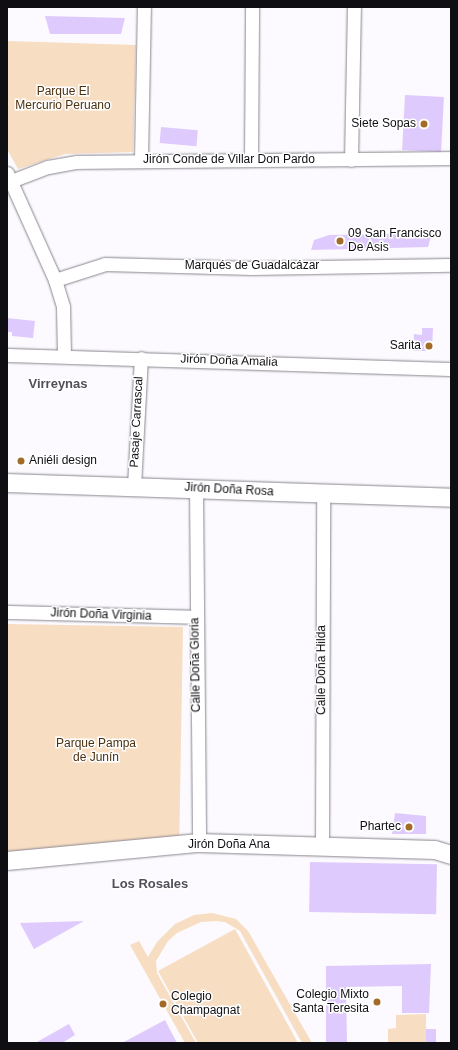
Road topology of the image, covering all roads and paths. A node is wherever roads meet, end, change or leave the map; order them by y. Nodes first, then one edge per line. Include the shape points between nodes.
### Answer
1 (144, 7) edge
2 (252, 7) edge
3 (354, 7) edge
4 (451, 158) edge
5 (141, 159) junction
6 (251, 160) junction
7 (351, 160) junction
8 (9, 177) edge
9 (451, 265) edge
10 (55, 280) junction
11 (7, 355) edge
12 (64, 356) junction
13 (141, 358) junction
14 (451, 369) edge
15 (7, 483) edge
16 (134, 486) junction
17 (196, 488) junction
18 (323, 494) junction
19 (451, 498) edge
20 (7, 612) edge
21 (196, 617) junction
22 (198, 843) junction
23 (322, 846) junction
24 (451, 855) edge
25 (7, 861) edge

1 - 5 street
2 - 6 street
3 - 7 street
4 - 7 street, Jirón Conde de Villar Don Pardo
5 - 6 street, Jirón Conde de Villar Don Pardo
5 - 8 street, Jirón Conde de Villar Don Pardo via 56,164
6 - 7 street, Jirón Conde de Villar Don Pardo
8 - 10 street
9 - 10 street, Marqués de Guadalcázar via 252,268 105,264
10 - 12 street via 63,307
11 - 12 street, Jirón Doña Amalia
12 - 13 street, Jirón Doña Amalia
13 - 14 street, Jirón Doña Amalia
13 - 16 street, Pasaje Carrascal
15 - 16 street, Jirón Doña Rosa
16 - 17 street, Jirón Doña Rosa
17 - 18 street, Jirón Doña Rosa
17 - 21 street, Calle Doña Gloria
18 - 19 street, Jirón Doña Rosa
18 - 23 street, Calle Doña Hilda
20 - 21 street, Jirón Doña Virginia
21 - 22 street, Calle Doña Gloria
22 - 23 street, Jirón Doña Ana
22 - 25 street, Jirón Doña Ana
23 - 24 street, Jirón Doña Ana via 435,850

